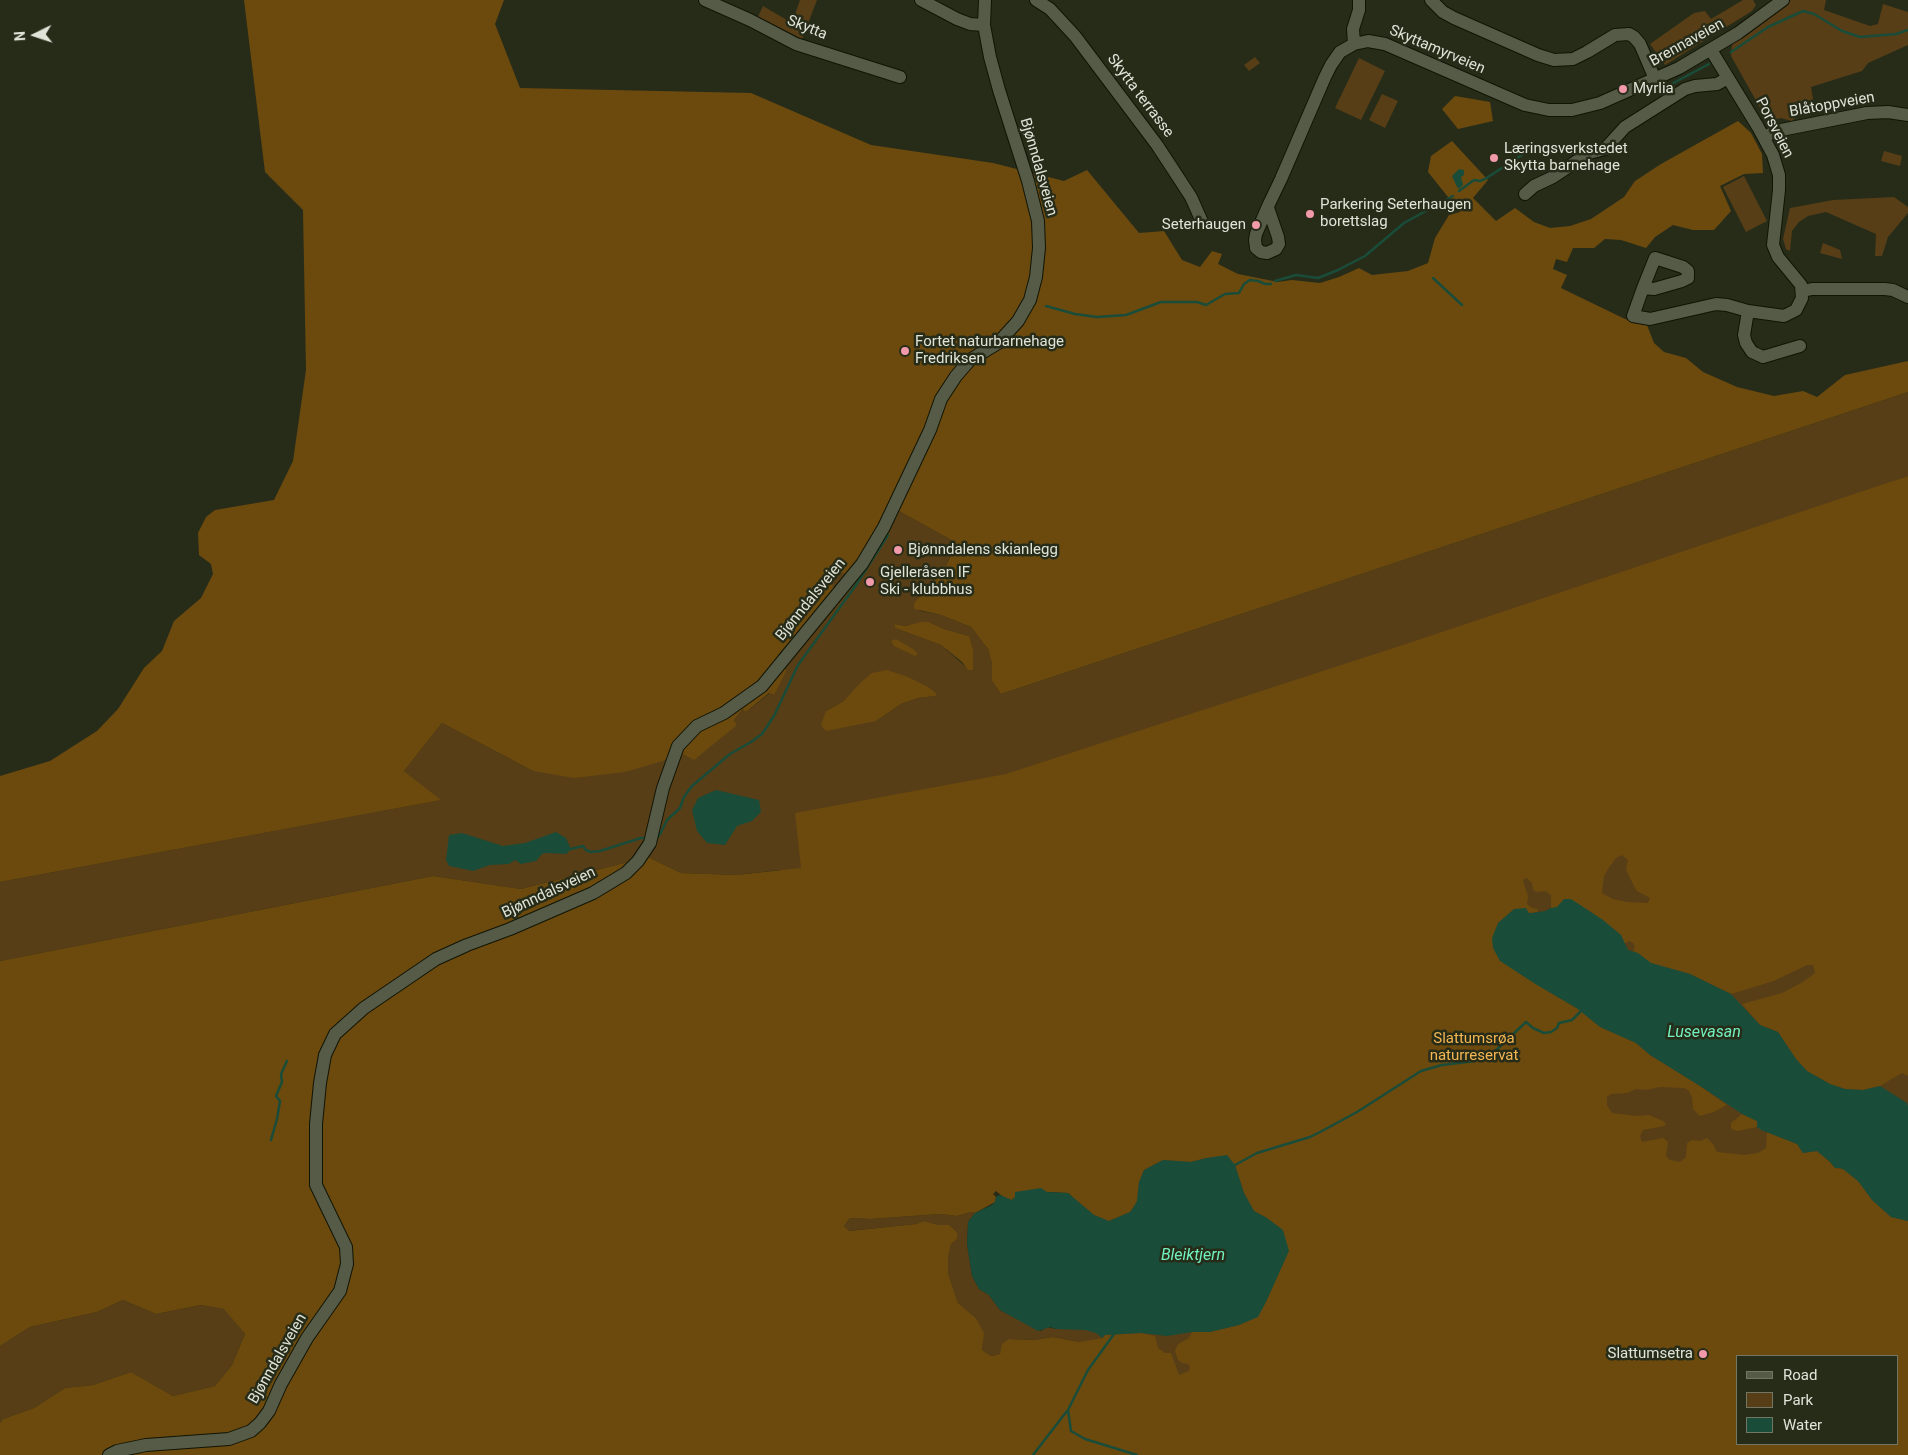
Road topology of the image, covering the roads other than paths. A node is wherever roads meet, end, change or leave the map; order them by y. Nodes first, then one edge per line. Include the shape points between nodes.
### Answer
1 (705, 0) edge
2 (921, 0) edge
3 (985, 0) edge
4 (1036, 0) edge
5 (1358, 0) edge
6 (1432, 0) edge
7 (1782, 0) edge
8 (984, 25) junction
9 (1354, 44) junction
10 (1711, 50) junction
11 (900, 77) dead end
12 (1728, 78) junction
13 (1655, 80) junction
14 (1572, 110) joint
15 (1908, 115) edge
16 (1764, 137) junction
17 (1525, 194) dead end
18 (1268, 208) dead end
19 (1202, 224) dead end
20 (1643, 288) dead end
21 (1802, 291) junction
22 (1908, 297) edge
23 (1748, 311) junction
24 (1800, 346) dead end
25 (109, 1455) edge

1 - 11 street, Skytta via 796,44
2 - 8 street via 957,19
3 - 8 street, Bjønndalsveien
4 - 19 street, Skytta terrasse via 1050,9 1075,36 1157,145 1191,197
5 - 9 street
6 - 13 street via 1454,18 1554,60 1578,57 1615,35 1629,34 1640,44
7 - 10 street, Brennaveien via 1758,20
8 - 25 street, Bjønndalsveien via 998,90 1038,221 1036,277 1030,300 1022,314 998,342 970,360 956,376 942,399 884,527 862,564 762,686 724,713 697,726 678,746 663,788 650,843 638,861 626,873 593,894 436,959 364,1008 335,1034 325,1055 320,1083 316,1185 346,1247 348,1264 340,1291 307,1338 260,1423 251,1431 229,1439 146,1445
9 - 14 street, Skyttamyrveien via 1372,41 1385,44 1519,103 1543,109
9 - 18 street via 1340,52 1331,65
10 - 12 street, Porsveien
10 - 13 street, Brennaveien
12 - 16 street, Porsveien
12 - 17 street via 1717,84 1685,89 1625,127 1605,149 1589,153
13 - 14 street, Brennaveien via 1594,105
15 - 16 street, Blåtoppveien via 1867,113 1776,131
16 - 21 street, Porsveien via 1775,162 1779,183 1773,245
20 - 23 street via 1633,316 1658,319 1710,304
21 - 22 street via 1885,289
21 - 23 street via 1798,306 1788,315
23 - 24 street via 1744,334 1752,352 1763,356

